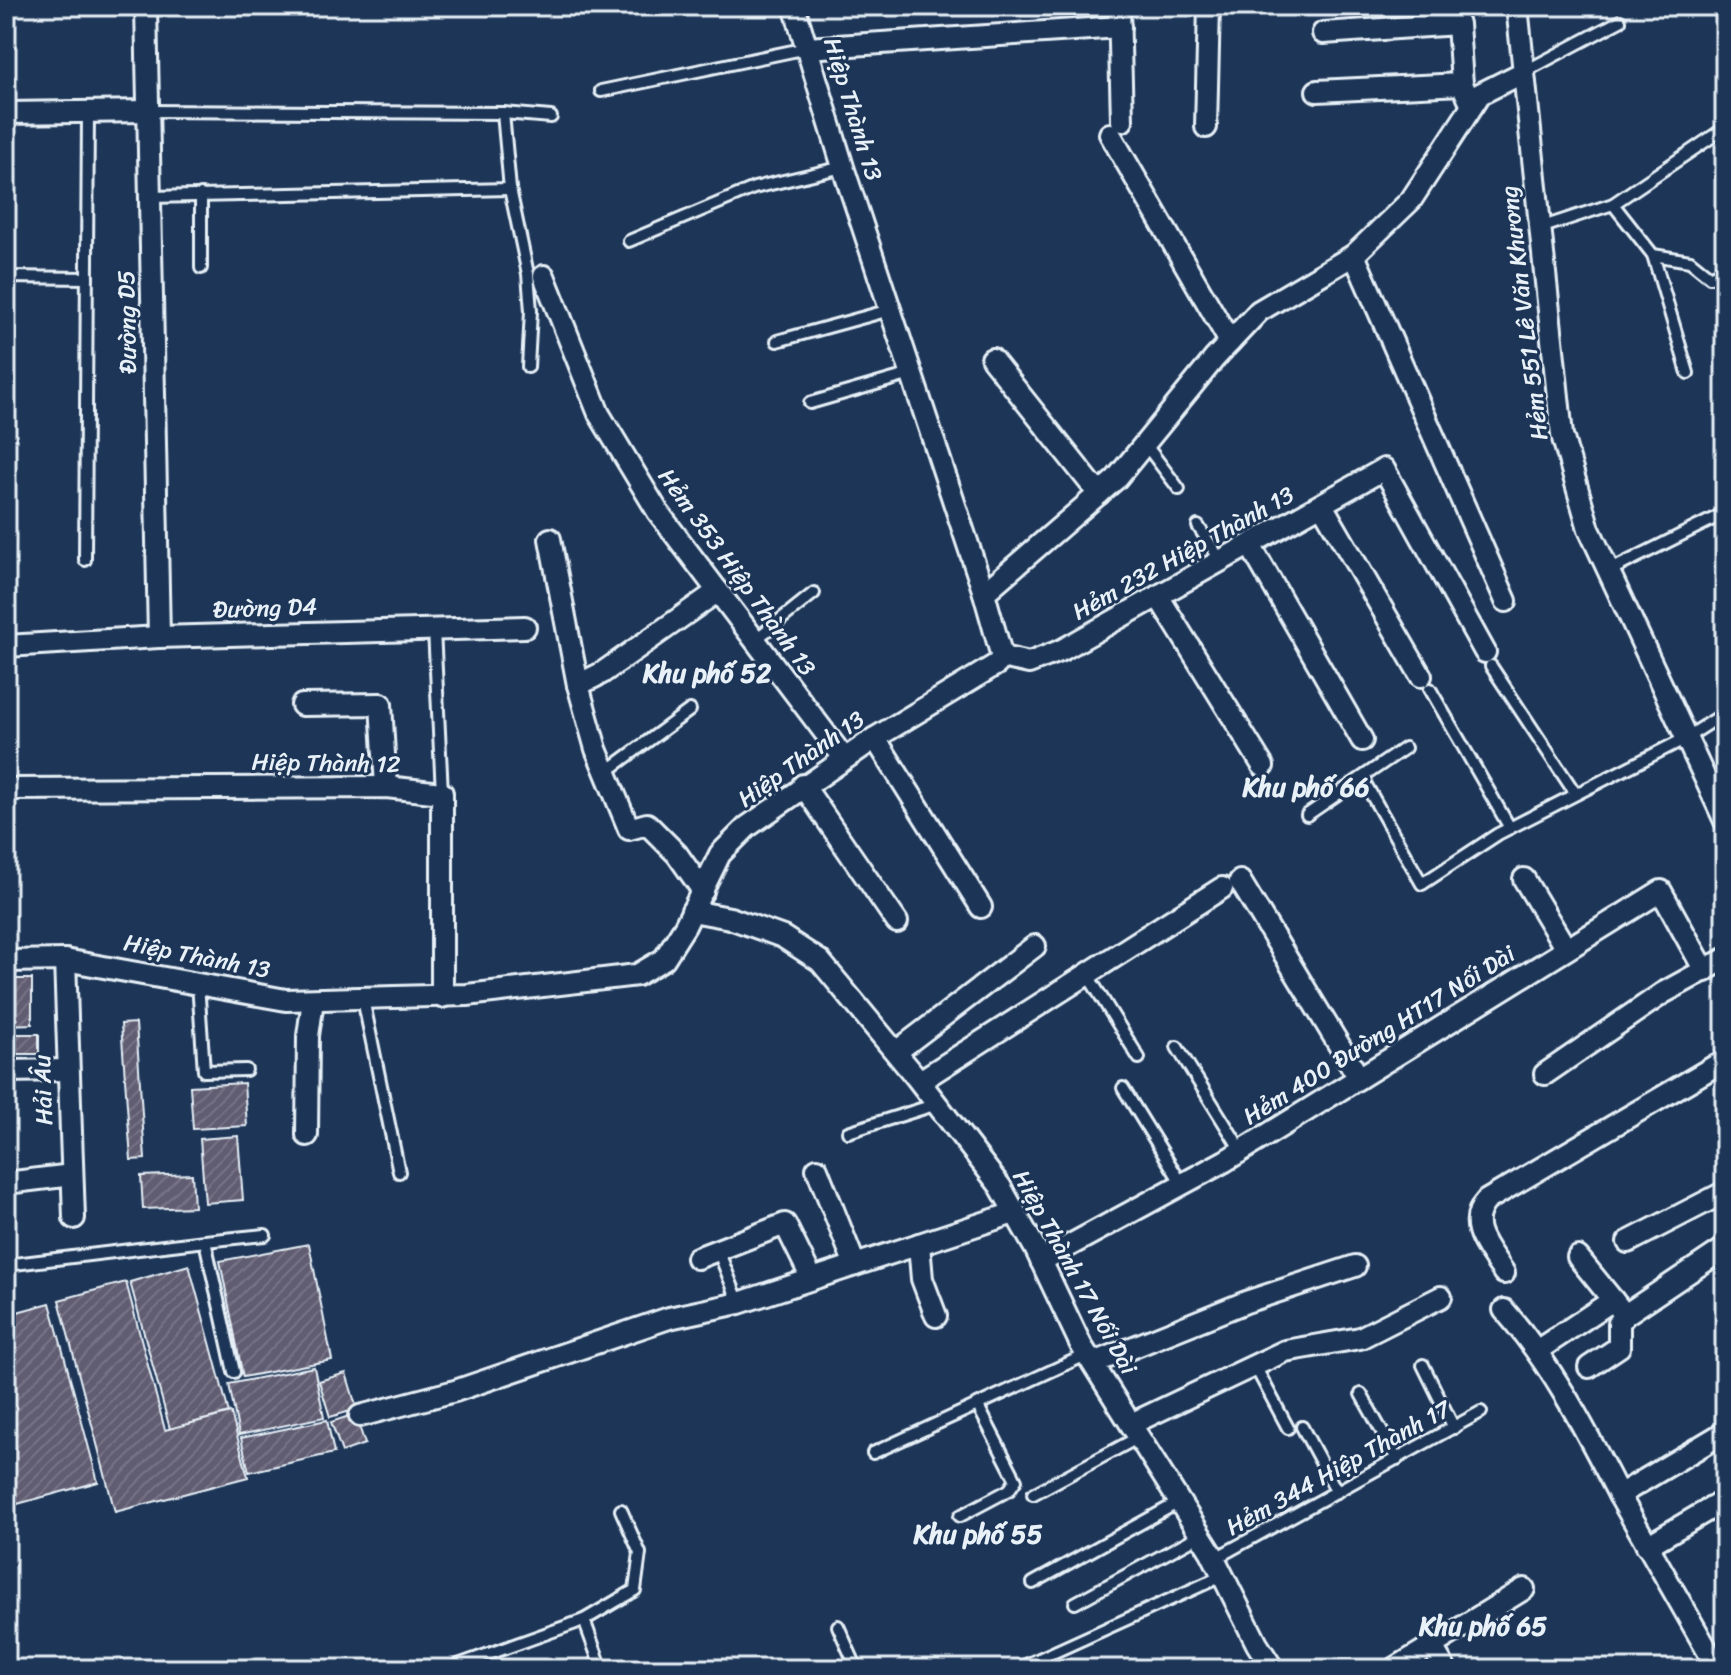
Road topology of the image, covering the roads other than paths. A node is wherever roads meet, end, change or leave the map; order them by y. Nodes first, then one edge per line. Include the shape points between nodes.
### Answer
1 (146, 6) edge
2 (794, 6) edge
3 (1119, 6) edge
4 (1209, 6) edge
5 (1517, 6) edge
6 (1620, 21) dead end
7 (1120, 27) junction
8 (1323, 33) dead end
9 (807, 48) junction
10 (1524, 72) junction
11 (1462, 84) junction
12 (601, 91) dead end
13 (1317, 91) dead end
14 (1472, 106) junction
15 (148, 111) junction
16 (88, 112) junction
17 (6, 113) edge
18 (503, 113) junction
19 (551, 117) dead end
20 (1206, 127) dead end
21 (1725, 128) edge
22 (843, 167) junction
23 (510, 189) junction
24 (201, 195) junction
25 (150, 197) junction
26 (1613, 204) junction
27 (1540, 228) junction
28 (629, 241) dead end
29 (1354, 255) junction
30 (1653, 255) junction
31 (201, 268) dead end
32 (1725, 269) edge
33 (544, 276) dead end
34 (6, 277) edge
35 (87, 278) junction
36 (890, 310) junction
37 (777, 341) dead end
38 (1230, 342) junction
39 (992, 359) dead end
40 (528, 367) dead end
41 (1688, 373) dead end
42 (911, 374) junction
43 (810, 403) dead end
44 (1145, 444) junction
45 (1179, 489) dead end
46 (1099, 494) junction
47 (1322, 505) junction
48 (1725, 513) edge
49 (1198, 526) dead end
50 (550, 539) dead end
51 (1250, 545) junction
52 (85, 560) dead end
53 (1221, 561) junction
54 (1609, 571) junction
55 (718, 591) junction
56 (814, 593) dead end
57 (984, 593) junction
58 (1158, 596) junction
59 (1506, 601) dead end
60 (525, 627) dead end
61 (434, 629) junction
62 (159, 637) junction
63 (755, 640) junction
64 (6, 646) edge
65 (1002, 657) junction
66 (1488, 659) joint
67 (1425, 682) joint
68 (578, 685) junction
69 (302, 705) dead end
70 (690, 710) dead end
71 (1725, 713) edge
72 (875, 738) junction
73 (1686, 738) junction
74 (1362, 740) dead end
75 (1405, 748) dead end
76 (844, 758) junction
77 (1263, 766) dead end
78 (606, 772) junction
79 (1362, 778) junction
80 (803, 785) junction
81 (386, 787) junction
82 (6, 789) edge
83 (442, 793) junction
84 (1575, 793) junction
85 (1307, 815) dead end
86 (1725, 821) edge
87 (1510, 828) junction
88 (1524, 879) dead end
89 (703, 891) junction
90 (981, 907) dead end
91 (692, 911) junction
92 (897, 922) dead end
93 (1035, 946) dead end
94 (1566, 949) junction
95 (1725, 959) edge
96 (65, 960) junction
97 (6, 961) edge
98 (1705, 971) junction
99 (1086, 972) junction
100 (198, 983) junction
101 (442, 997) junction
102 (363, 999) junction
103 (313, 1000) junction
104 (1177, 1047) dead end
105 (896, 1052) junction
106 (1139, 1058) dead end
107 (1725, 1060) edge
108 (68, 1070) junction
109 (246, 1070) dead end
110 (6, 1071) edge
111 (1545, 1074) dead end
112 (1359, 1078) junction
113 (920, 1081) junction
114 (1123, 1088) dead end
115 (937, 1104) junction
116 (848, 1132) dead end
117 (307, 1135) dead end
118 (1241, 1150) junction
119 (817, 1169) dead end
120 (399, 1172) dead end
121 (72, 1175) junction
122 (6, 1183) edge
123 (1182, 1184) junction
124 (1725, 1192) edge
125 (1014, 1213) junction
126 (74, 1218) dead end
127 (265, 1235) dead end
128 (205, 1241) junction
129 (1628, 1242) dead end
130 (919, 1244) junction
131 (1725, 1248) edge
132 (718, 1250) junction
133 (1578, 1257) dead end
134 (697, 1258) dead end
135 (1041, 1261) junction
136 (6, 1265) edge
137 (855, 1265) junction
138 (1355, 1266) dead end
139 (1504, 1273) dead end
140 (812, 1279) junction
141 (1441, 1297) dead end
142 (739, 1303) junction
143 (1619, 1308) junction
144 (1504, 1310) dead end
145 (936, 1316) dead end
146 (1538, 1350) junction
147 (1091, 1359) junction
148 (1423, 1365) dead end
149 (1255, 1366) junction
150 (1589, 1367) dead end
151 (234, 1372) dead end
152 (1361, 1394) dead end
153 (978, 1406) junction
154 (1481, 1412) dead end
155 (360, 1416) dead end
156 (1302, 1427) dead end
157 (1288, 1428) dead end
158 (1454, 1428) junction
159 (1135, 1431) junction
160 (1725, 1432) edge
161 (873, 1453) dead end
162 (1397, 1459) junction
163 (1337, 1492) junction
164 (1033, 1494) dead end
165 (1619, 1495) junction
166 (1725, 1500) edge
167 (1179, 1502) junction
168 (621, 1510) dead end
169 (960, 1516) dead end
170 (1200, 1535) junction
171 (1647, 1546) junction
172 (1218, 1567) junction
173 (1033, 1583) dead end
174 (1524, 1589) dead end
175 (1075, 1603) dead end
176 (584, 1620) junction
177 (838, 1626) dead end
178 (1432, 1646) junction
179 (460, 1669) edge
180 (602, 1669) edge
181 (857, 1669) edge
182 (1017, 1669) edge
183 (1273, 1669) edge
184 (1394, 1669) edge
185 (1445, 1669) edge
186 (1718, 1669) edge

1 - 15 street, Đường D5
2 - 9 street, Hiệp Thành 13
3 - 7 street
4 - 20 street
5 - 10 street, Hẻm 551 Lê Văn Khương
6 - 10 lane
7 - 9 street
7 - 38 street via 1116,127
8 - 11 street via 1458,24
9 - 12 lane
9 - 22 street, Hiệp Thành 13
10 - 14 street via 1480,94
10 - 27 street, Hẻm 551 Lê Văn Khương
11 - 13 street
11 - 14 street
14 - 29 street via 1411,200
15 - 16 street
15 - 18 lane
15 - 25 street, Đường D5
16 - 17 street
16 - 35 lane
18 - 19 lane
18 - 23 lane
21 - 26 lane
22 - 28 lane via 754,188
22 - 36 street, Hiệp Thành 13
23 - 24 lane
23 - 40 lane via 528,274
24 - 25 lane
24 - 31 lane
25 - 62 street, Đường D5
26 - 27 lane
26 - 30 lane
27 - 54 street, Hẻm 551 Lê Văn Khương via 1562,435 1589,529
29 - 38 street via 1259,311
29 - 59 street
30 - 32 lane via 1690,261 1710,277
30 - 41 lane
33 - 55 street, Hẻm 353 Hiệp Thành 13 via 599,414 658,512
34 - 35 lane
35 - 52 lane
36 - 37 lane
36 - 42 street, Hiệp Thành 13
38 - 44 street
39 - 46 street
42 - 43 lane
42 - 57 street, Hiệp Thành 13
44 - 45 lane
44 - 46 street
46 - 57 street
47 - 51 street, Hẻm 232 Hiệp Thành 13
47 - 66 street, Hẻm 232 Hiệp Thành 13 via 1384,469
47 - 67 street
48 - 54 lane
49 - 53 lane
50 - 68 street
51 - 53 street, Hẻm 232 Hiệp Thành 13
51 - 74 street
53 - 58 street, Hẻm 232 Hiệp Thành 13
54 - 73 street, Hẻm 551 Lê Văn Khương
55 - 63 street, Hẻm 353 Hiệp Thành 13
55 - 68 street
56 - 63 lane
57 - 65 street, Hiệp Thành 13
58 - 65 street, Hẻm 232 Hiệp Thành 13 via 1029,663
58 - 77 street
60 - 61 street, Đường D4
61 - 62 street, Đường D4
61 - 83 lane
62 - 64 street, Đường D4
63 - 76 street, Hẻm 353 Hiệp Thành 13
65 - 72 street, Hiệp Thành 13
66 - 84 lane
67 - 87 lane
68 - 78 street
69 - 81 street via 381,704
70 - 78 lane
71 - 73 lane
72 - 76 street, Hiệp Thành 13
72 - 90 street
73 - 84 lane
73 - 86 street, Hẻm 551 Lê Văn Khương
75 - 79 lane
76 - 80 street, Hiệp Thành 13
78 - 89 street via 629,829 647,824
79 - 85 lane
79 - 87 lane via 1422,884
80 - 89 street, Hiệp Thành 13 via 720,854
80 - 92 street
81 - 82 street, Hiệp Thành 12
81 - 83 street, Hiệp Thành 12
83 - 101 street
84 - 87 lane
88 - 94 street
89 - 91 street, Hiệp Thành 13
91 - 101 street, Hiệp Thành 13 via 664,959 637,975
91 - 105 street, Hiệp Thành 17 Nối Dài via 783,937 820,961
93 - 105 street
94 - 98 street, Hẻm 400 Đường HT17 Nối Dài via 1661,891
94 - 112 street, Hẻm 400 Đường HT17 Nối Dài
95 - 98 street
96 - 97 street, Hiệp Thành 13
96 - 100 street, Hiệp Thành 13
96 - 108 street, Hải Âu
98 - 111 street via 1663,993
99 - 106 lane
99 - 112 street via 1231,884
99 - 113 street
100 - 103 street, Hiệp Thành 13
100 - 109 lane via 204,1071
101 - 102 street, Hiệp Thành 13
102 - 103 street, Hiệp Thành 13
102 - 120 lane
103 - 117 street
104 - 118 lane
105 - 113 street, Hiệp Thành 17 Nối Dài
107 - 139 street via 1487,1200 1476,1213 1476,1223
108 - 110 street
108 - 121 street, Hải Âu
112 - 118 street, Hẻm 400 Đường HT17 Nối Dài
113 - 115 street, Hiệp Thành 17 Nối Dài
114 - 123 lane
115 - 116 lane
115 - 125 street, Hiệp Thành 17 Nối Dài via 1000,1186
118 - 123 street, Hẻm 400 Đường HT17 Nối Dài
119 - 137 street
121 - 122 street
121 - 126 street, Hải Âu
123 - 135 street, Hẻm 400 Đường HT17 Nối Dài
124 - 129 street
125 - 130 street
125 - 135 street, Hiệp Thành 17 Nối Dài
127 - 128 lane
128 - 136 lane
128 - 151 lane
130 - 137 street
130 - 145 street via 922,1279
131 - 143 street
132 - 134 street
132 - 140 street via 785,1224
132 - 142 lane
133 - 143 street
135 - 147 street, Hiệp Thành 17 Nối Dài
137 - 140 street
138 - 147 street
140 - 142 street
141 - 149 street via 1360,1338 1285,1351
142 - 155 street via 669,1318 455,1391
143 - 146 street
143 - 150 street via 1619,1347
144 - 146 street
146 - 165 street
147 - 153 lane
147 - 159 street, Hiệp Thành 17 Nối Dài
148 - 158 lane
149 - 157 lane
149 - 159 street
152 - 162 lane
153 - 161 lane
153 - 169 lane via 1016,1480 1009,1490
154 - 158 lane, Hẻm 344 Hiệp Thành 17
156 - 163 lane
158 - 162 lane, Hẻm 344 Hiệp Thành 17
159 - 164 lane
159 - 167 street, Hiệp Thành 17 Nối Dài
160 - 165 street
162 - 163 lane, Hẻm 344 Hiệp Thành 17
163 - 172 lane, Hẻm 344 Hiệp Thành 17
165 - 171 street
166 - 171 street
167 - 170 street, Hiệp Thành 17 Nối Dài
167 - 173 lane
168 - 176 lane via 640,1553 635,1590
170 - 172 street, Hiệp Thành 17 Nối Dài
170 - 175 lane
171 - 186 street
172 - 182 lane, Hẻm 344 Hiệp Thành 17
172 - 183 street, Hiệp Thành 17 Nối Dài
174 - 178 street
176 - 179 lane via 458,1665
176 - 180 lane
177 - 181 lane
178 - 184 street
178 - 185 street

